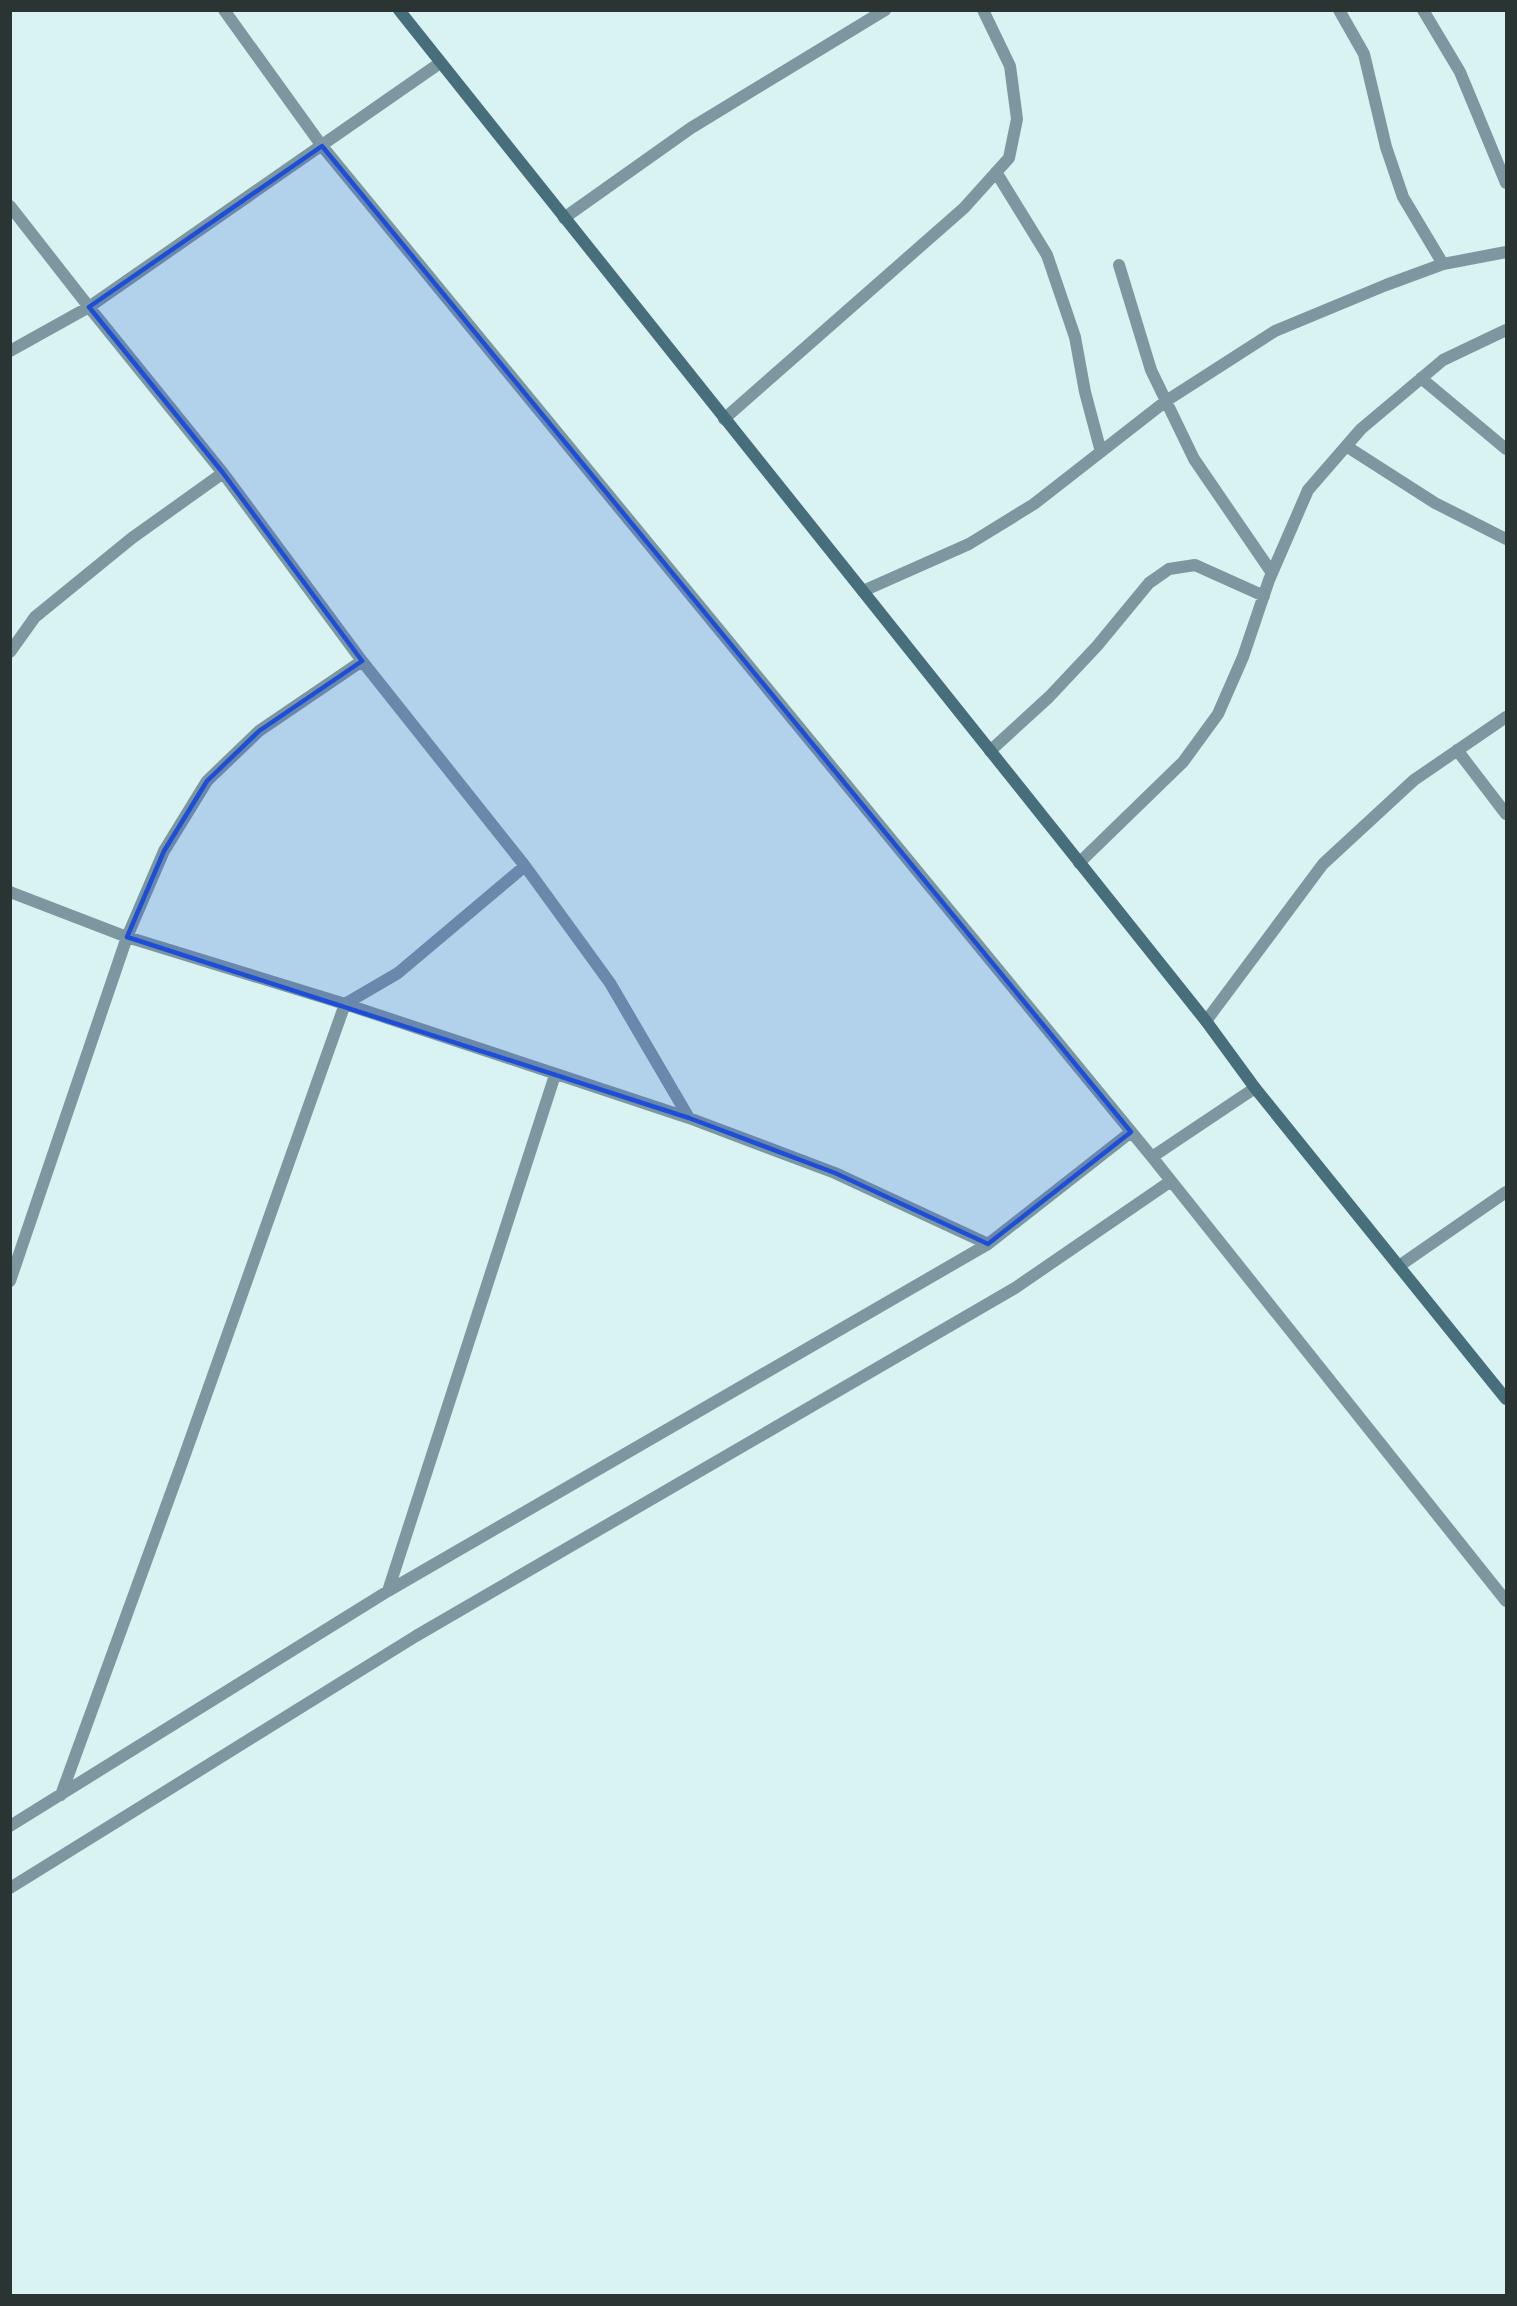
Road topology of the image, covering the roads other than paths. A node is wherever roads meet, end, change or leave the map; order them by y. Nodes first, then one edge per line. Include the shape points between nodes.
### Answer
1 (224, 10) edge
2 (399, 10) edge
3 (885, 10) edge
4 (984, 10) edge
5 (1339, 10) edge
6 (1423, 10) edge
7 (440, 63) junction
8 (322, 146) junction
9 (996, 172) junction
10 (1506, 183) edge
11 (10, 206) edge
12 (564, 218) junction
13 (1506, 252) edge
14 (1443, 264) junction
15 (1119, 265) dead end
16 (89, 307) junction
17 (1506, 330) edge
18 (10, 351) edge
19 (1421, 378) junction
20 (1166, 401) junction
21 (724, 419) junction
22 (1346, 446) junction
23 (1506, 449) edge
24 (1101, 452) junction
25 (223, 473) junction
26 (1506, 539) edge
27 (1272, 573) junction
28 (863, 591) junction
29 (1264, 596) junction
30 (10, 652) edge
31 (362, 661) junction
32 (1506, 717) edge
33 (1457, 750) junction
34 (990, 751) junction
35 (1506, 814) edge
36 (1079, 863) junction
37 (525, 867) junction
38 (10, 892) edge
39 (127, 937) junction
40 (345, 1004) junction
41 (1206, 1021) junction
42 (555, 1075) junction
43 (1255, 1088) junction
44 (689, 1118) junction
45 (1131, 1132) junction
46 (1152, 1157) junction
47 (1171, 1181) junction
48 (1506, 1192) edge
49 (988, 1244) junction
50 (1399, 1266) junction
51 (10, 1281) edge
52 (1506, 1398) edge
53 (388, 1591) junction
54 (1506, 1601) edge
55 (61, 1795) junction
56 (10, 1826) edge
57 (10, 1888) edge

1 - 8 street
2 - 7 street
3 - 12 street via 691,128
4 - 9 street via 1010,66 1017,119 1009,158
5 - 14 street via 1364,54 1386,147 1403,197
6 - 10 street via 1460,72
7 - 8 street
7 - 12 street
8 - 16 street
8 - 45 street
9 - 21 street via 964,208
9 - 24 street via 1047,255 1075,337
11 - 16 street
12 - 21 street
13 - 14 street
14 - 20 street via 1275,331
15 - 20 street via 1151,370
16 - 18 street
16 - 25 street
17 - 19 street via 1443,360
19 - 22 street
19 - 23 street
20 - 24 street
20 - 27 street via 1194,459
21 - 28 street
22 - 26 street via 1435,503
22 - 27 street via 1308,490
24 - 28 street via 1034,504 969,544
25 - 30 street via 132,538 35,617
25 - 31 street
27 - 29 street
28 - 34 street
29 - 34 street via 1195,565 1169,569 1149,583 1049,697
29 - 36 street via 1218,714 1183,762
31 - 37 street
31 - 39 street via 258,731 207,781 164,851
32 - 33 street
33 - 35 street
33 - 41 street via 1414,780 1323,864
34 - 36 street
36 - 41 street
37 - 40 street via 398,973
37 - 44 street via 610,983
38 - 39 street
39 - 40 street
39 - 51 street
40 - 42 street
40 - 55 street
41 - 43 street
42 - 44 street
42 - 53 street
43 - 46 street
43 - 50 street
44 - 49 street via 835,1173
45 - 46 street
45 - 49 street
46 - 47 street
47 - 54 street
47 - 57 street via 1015,1288 416,1636
48 - 50 street
49 - 53 street
50 - 52 street
53 - 55 street
55 - 56 street

